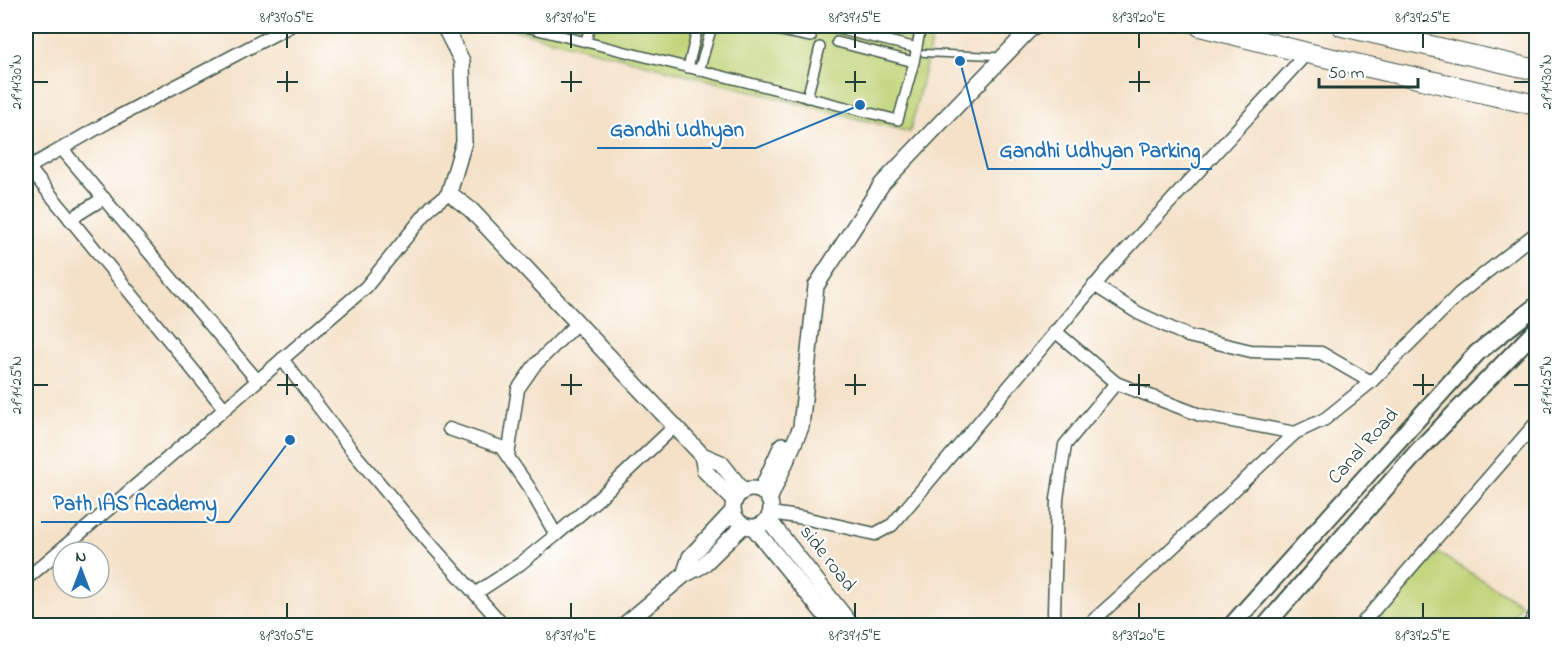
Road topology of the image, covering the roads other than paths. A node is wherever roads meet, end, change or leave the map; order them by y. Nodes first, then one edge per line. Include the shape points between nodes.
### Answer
1 (290, 26) edge
2 (444, 26) edge
3 (522, 26) edge
4 (590, 26) edge
5 (698, 26) edge
6 (711, 26) edge
7 (757, 26) edge
8 (921, 26) edge
9 (1024, 26) edge
10 (1037, 26) edge
11 (1200, 26) edge
12 (1342, 26) edge
13 (838, 28) dead end
14 (811, 37) dead end
15 (586, 41) junction
16 (837, 42) dead end
17 (820, 47) dead end
18 (1307, 53) junction
19 (918, 54) junction
20 (994, 56) junction
21 (688, 68) junction
22 (1536, 69) edge
23 (699, 71) junction
24 (807, 98) junction
25 (1536, 105) edge
26 (62, 148) junction
27 (27, 168) edge
28 (449, 193) junction
29 (104, 198) junction
30 (70, 219) junction
31 (1536, 233) edge
32 (1095, 285) junction
33 (1536, 306) edge
34 (577, 322) junction
35 (1536, 330) edge
36 (1055, 332) junction
37 (282, 358) junction
38 (257, 380) junction
39 (1371, 382) junction
40 (1116, 383) junction
41 (224, 408) junction
42 (1536, 423) edge
43 (675, 426) junction
44 (449, 429) dead end
45 (1295, 433) junction
46 (508, 456) junction
47 (736, 501) junction
48 (767, 506) junction
49 (748, 527) junction
50 (556, 535) junction
51 (684, 575) junction
52 (26, 579) edge
53 (476, 593) junction
54 (1536, 610) edge
55 (504, 626) edge
56 (623, 626) edge
57 (834, 626) edge
58 (852, 626) edge
59 (1057, 626) edge
60 (1087, 626) edge
61 (1231, 626) edge
62 (1265, 626) edge
63 (1360, 626) edge
64 (1527, 626) edge

1 - 26 street
2 - 28 street via 462,61 464,142
3 - 15 street
4 - 15 street
5 - 21 street
6 - 23 street
7 - 14 street
8 - 19 street
9 - 20 street
10 - 48 street via 1030,28 882,184 816,286 801,427
11 - 18 main road
12 - 22 main road
13 - 19 street
15 - 21 street
16 - 19 street
17 - 24 street
18 - 25 main road
18 - 32 street
19 - 20 lane
19 - 24 street via 898,120
20 - 48 street via 872,186 806,286 792,424
21 - 23 street
23 - 24 street
26 - 27 street
26 - 29 street
27 - 30 street
28 - 34 street via 471,210
28 - 37 street via 431,207 366,287
29 - 30 street
29 - 38 street
30 - 41 street
31 - 39 street via 1459,294
32 - 36 street
32 - 39 street via 1138,313 1188,336 1251,351 1321,353
33 - 61 main road, Canal Road via 1477,353
34 - 43 street
34 - 46 street via 534,366 518,389
35 - 62 main road via 1418,452
36 - 40 street
36 - 48 street via 892,525 875,534
37 - 38 street
37 - 53 street via 361,461
38 - 41 street
39 - 45 street via 1325,419
40 - 45 street via 1200,416
40 - 59 street via 1065,445 1057,499
41 - 52 street
42 - 63 street
43 - 47 street via 702,455 720,463
43 - 50 street
44 - 46 street via 501,447
45 - 60 street
46 - 50 street
47 - 48 street via 755,489
47 - 49 street via 738,522
47 - 51 street via 690,556
48 - 49 street via 760,526
48 - 58 street, side road
49 - 51 street via 703,565
49 - 57 street, side road
50 - 53 street
51 - 56 street
53 - 55 street
54 - 64 street

